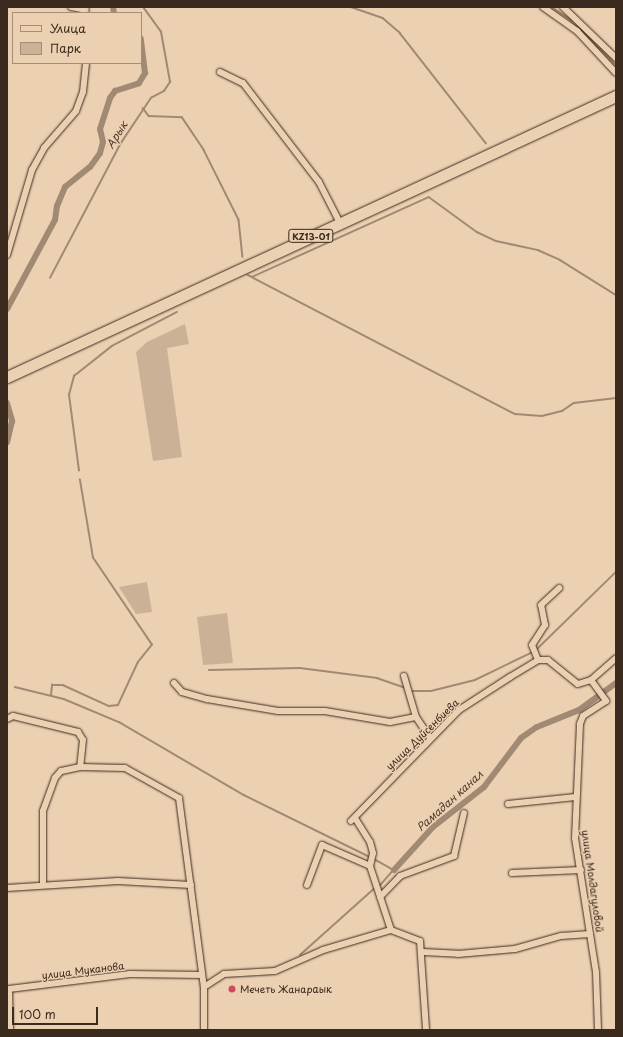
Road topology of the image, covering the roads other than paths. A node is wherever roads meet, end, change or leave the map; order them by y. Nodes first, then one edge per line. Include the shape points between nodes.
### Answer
1 (71, 7) edge
2 (543, 7) edge
3 (563, 7) edge
4 (86, 10) edge
5 (616, 58) edge
6 (86, 64) edge
7 (220, 72) dead end
8 (616, 73) edge
9 (616, 96) edge
10 (340, 223) junction
11 (9, 246) edge
12 (7, 255) edge
13 (7, 377) edge
14 (559, 588) dead end
15 (616, 658) edge
16 (538, 660) junction
17 (404, 676) dead end
18 (591, 680) junction
19 (174, 684) dead end
20 (416, 717) junction
21 (7, 720) edge
22 (430, 738) junction
23 (80, 767) junction
24 (576, 797) junction
25 (508, 804) dead end
26 (464, 813) dead end
27 (370, 866) junction
28 (581, 870) junction
29 (512, 873) dead end
30 (43, 884) junction
31 (191, 885) junction
32 (307, 885) dead end
33 (7, 888) edge
34 (380, 896) junction
35 (391, 930) junction
36 (590, 934) junction
37 (423, 952) junction
38 (202, 975) junction
39 (204, 987) junction
40 (10, 1030) edge
41 (204, 1030) edge
42 (426, 1030) edge
43 (598, 1030) edge

1 - 4 street
2 - 8 street via 577,31
3 - 5 street
6 - 11 street via 79,104 72,118 44,148 32,170
7 - 10 street via 243,83 319,182
9 - 10 highway, KZ13-01
10 - 13 highway, KZ13-01
11 - 12 street
14 - 16 street via 541,605 545,625 532,645
15 - 18 street
16 - 18 street via 548,660 578,684
16 - 22 street, улица Дуйсенбиева via 459,710
17 - 20 street
18 - 24 street, улица Молдагуловой via 606,701 583,716 580,724
19 - 20 street via 182,692 207,699 278,711 325,711 390,722
20 - 22 street
21 - 23 street via 13,716 78,732 83,740
22 - 27 street, улица Дуйсенбиева via 353,819 370,842 373,853
23 - 30 street via 61,772 55,778 43,811
23 - 31 street via 125,768 179,798
24 - 25 street
24 - 28 street, улица Молдагуловой via 575,838
26 - 34 street via 454,856 400,876
27 - 32 street via 322,845
27 - 34 street
28 - 29 street
28 - 36 street, улица Молдагуловой
30 - 31 street via 118,881
30 - 33 street
31 - 38 street
34 - 35 street
35 - 37 street via 420,941
35 - 39 street via 323,950 275,971 224,974
36 - 37 street via 561,936 515,949 458,954
36 - 43 street, улица Молдагуловой
37 - 42 street
38 - 39 street
38 - 40 street, улица Муканова via 130,974 9,989
39 - 41 street

